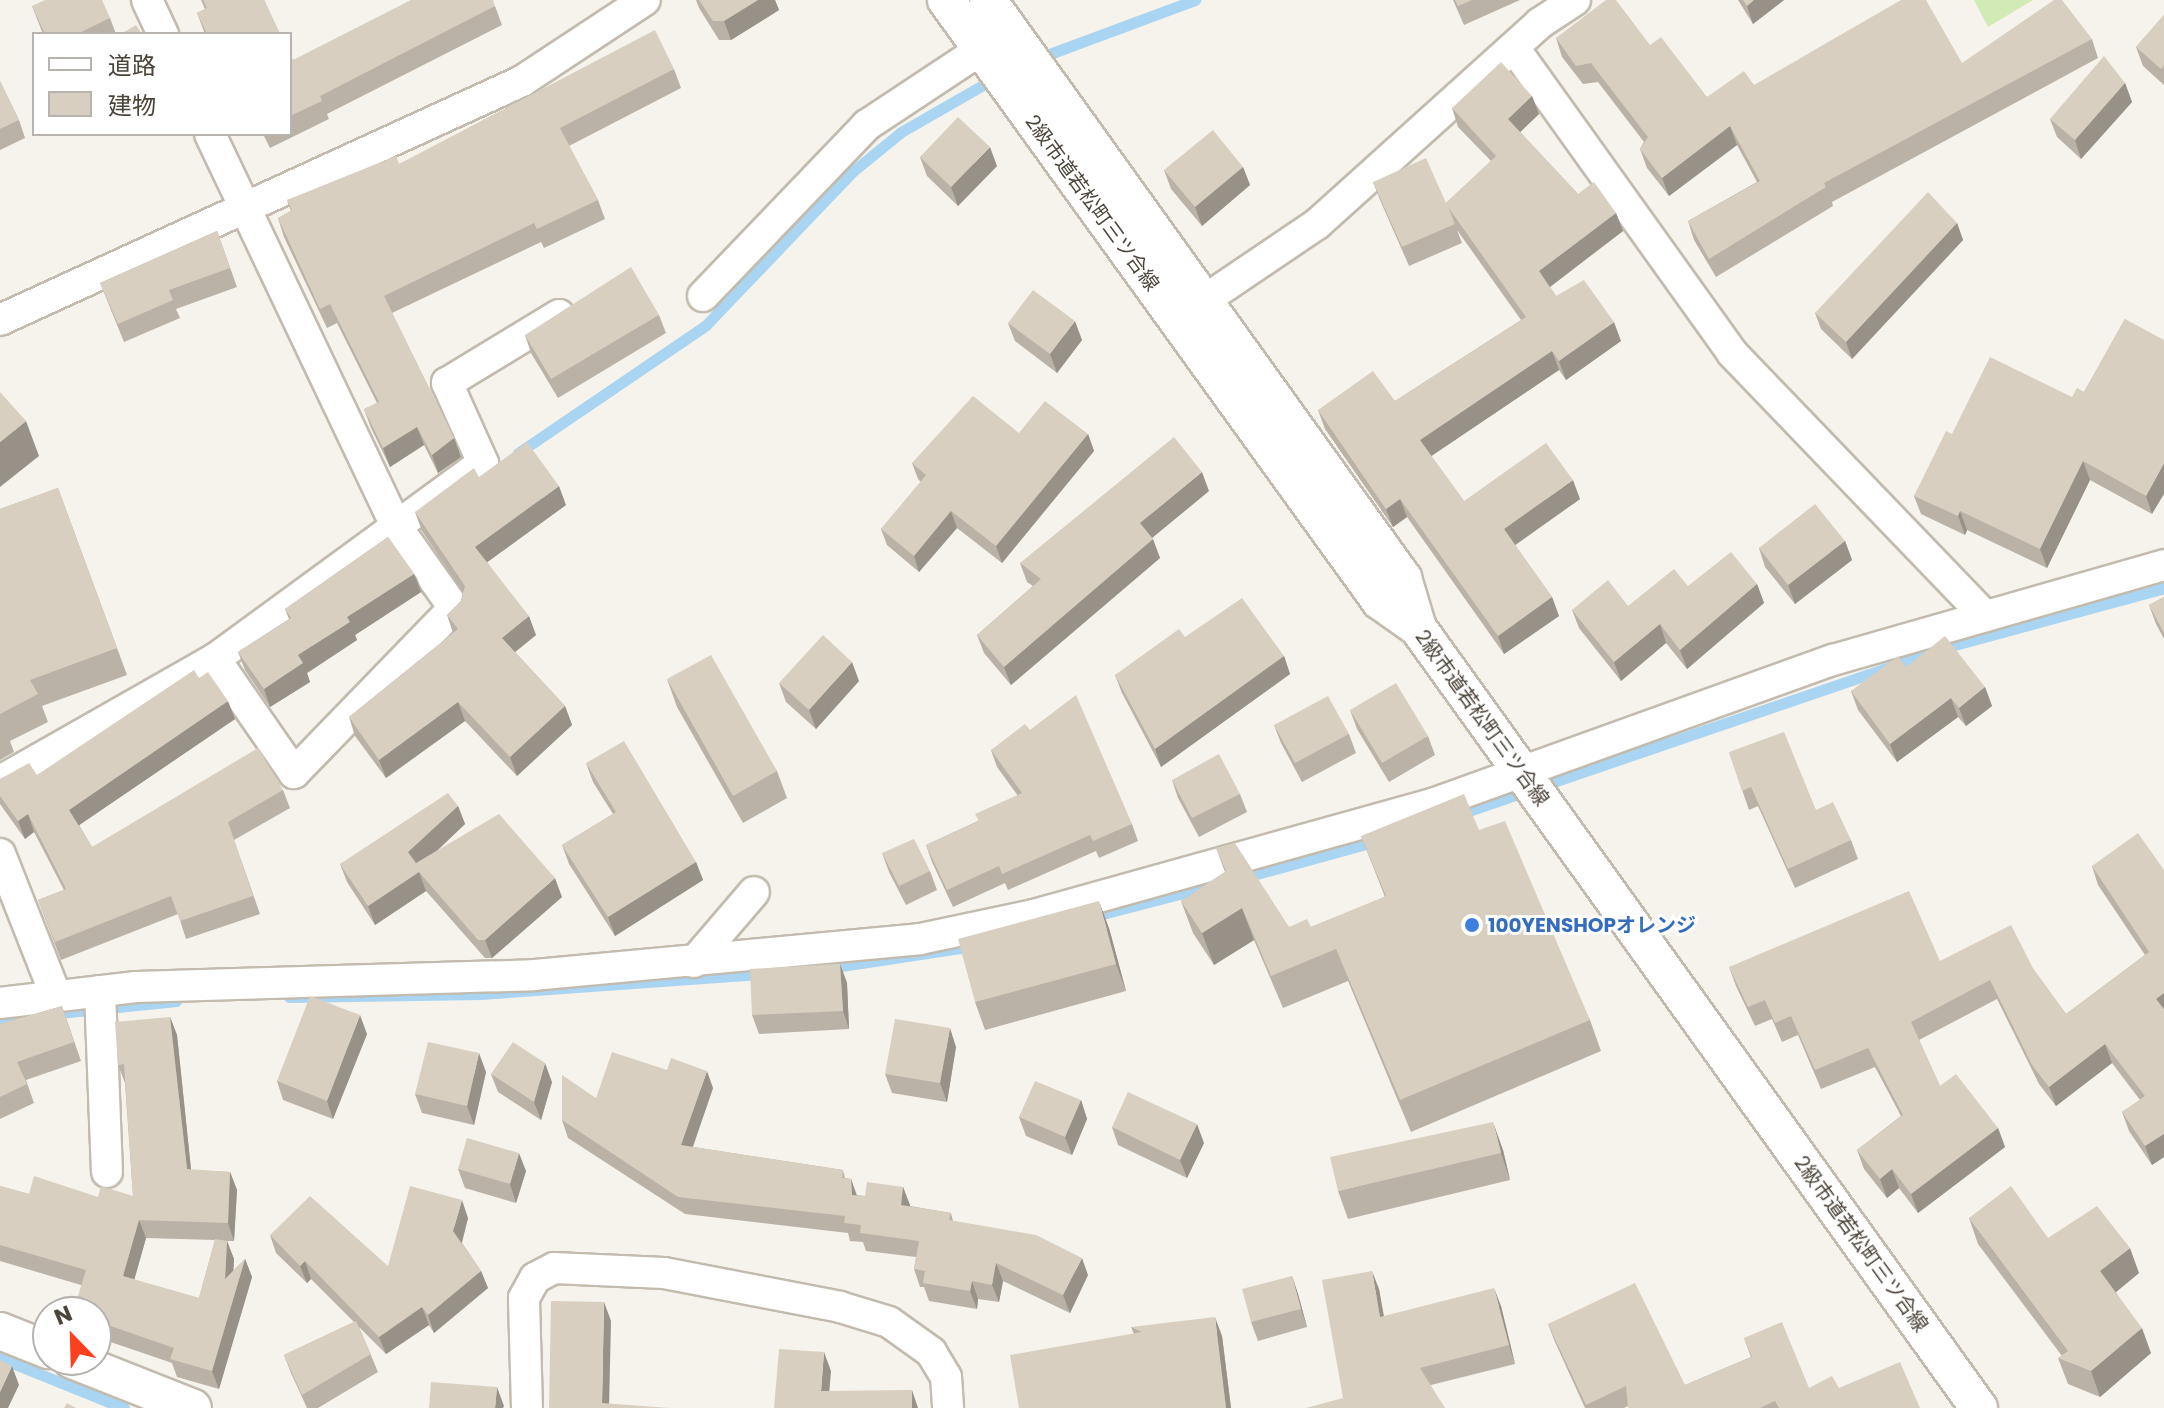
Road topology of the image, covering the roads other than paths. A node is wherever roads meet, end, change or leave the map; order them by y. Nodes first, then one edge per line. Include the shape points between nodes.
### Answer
1 (147, 0) edge
2 (645, 0) edge
3 (946, 0) edge
4 (988, 0) edge
5 (1575, 0) edge
6 (162, 32) edge
7 (1514, 48) junction
8 (982, 49) junction
9 (211, 136) edge
10 (245, 209) junction
11 (703, 296) dead end
12 (582, 302) edge
13 (1190, 310) junction
14 (0, 320) edge
15 (396, 526) junction
16 (2164, 565) edge
17 (1985, 616) junction
18 (215, 659) junction
19 (1521, 772) junction
20 (0, 781) edge
21 (0, 854) edge
22 (754, 892) dead end
23 (694, 962) junction
24 (100, 991) junction
25 (56, 996) junction
26 (0, 1003) edge
27 (107, 1172) dead end
28 (0, 1331) edge
29 (32, 1344) edge
30 (112, 1376) edge
31 (193, 1408) edge
32 (527, 1408) edge
33 (948, 1408) edge
34 (1979, 1408) edge

1 - 6 street
2 - 10 street via 522,81
3 - 8 street, 2級市道若松町三ツ合線
4 - 13 street
5 - 7 street
7 - 13 street via 1317,224
7 - 17 street via 1732,353
8 - 11 street via 867,125
8 - 13 street, 2級市道若松町三ツ合線
9 - 10 street
10 - 14 street
10 - 15 street
12 - 15 street via 447,383 483,463
13 - 19 street, 2級市道若松町三ツ合線 via 1380,601 1418,628
15 - 18 street
15 - 18 street via 454,608 294,773
16 - 17 street
17 - 19 street via 1722,697
18 - 20 street
19 - 23 street via 1435,803 1034,915 920,939
19 - 34 street, 2級市道若松町三ツ合線
21 - 25 street
22 - 23 street
23 - 24 street via 534,975
24 - 25 street
24 - 27 street
25 - 26 street
28 - 29 street
30 - 31 street
32 - 33 street via 524,1298 535,1278 554,1268 664,1273 840,1307 889,1322 931,1352 946,1377

